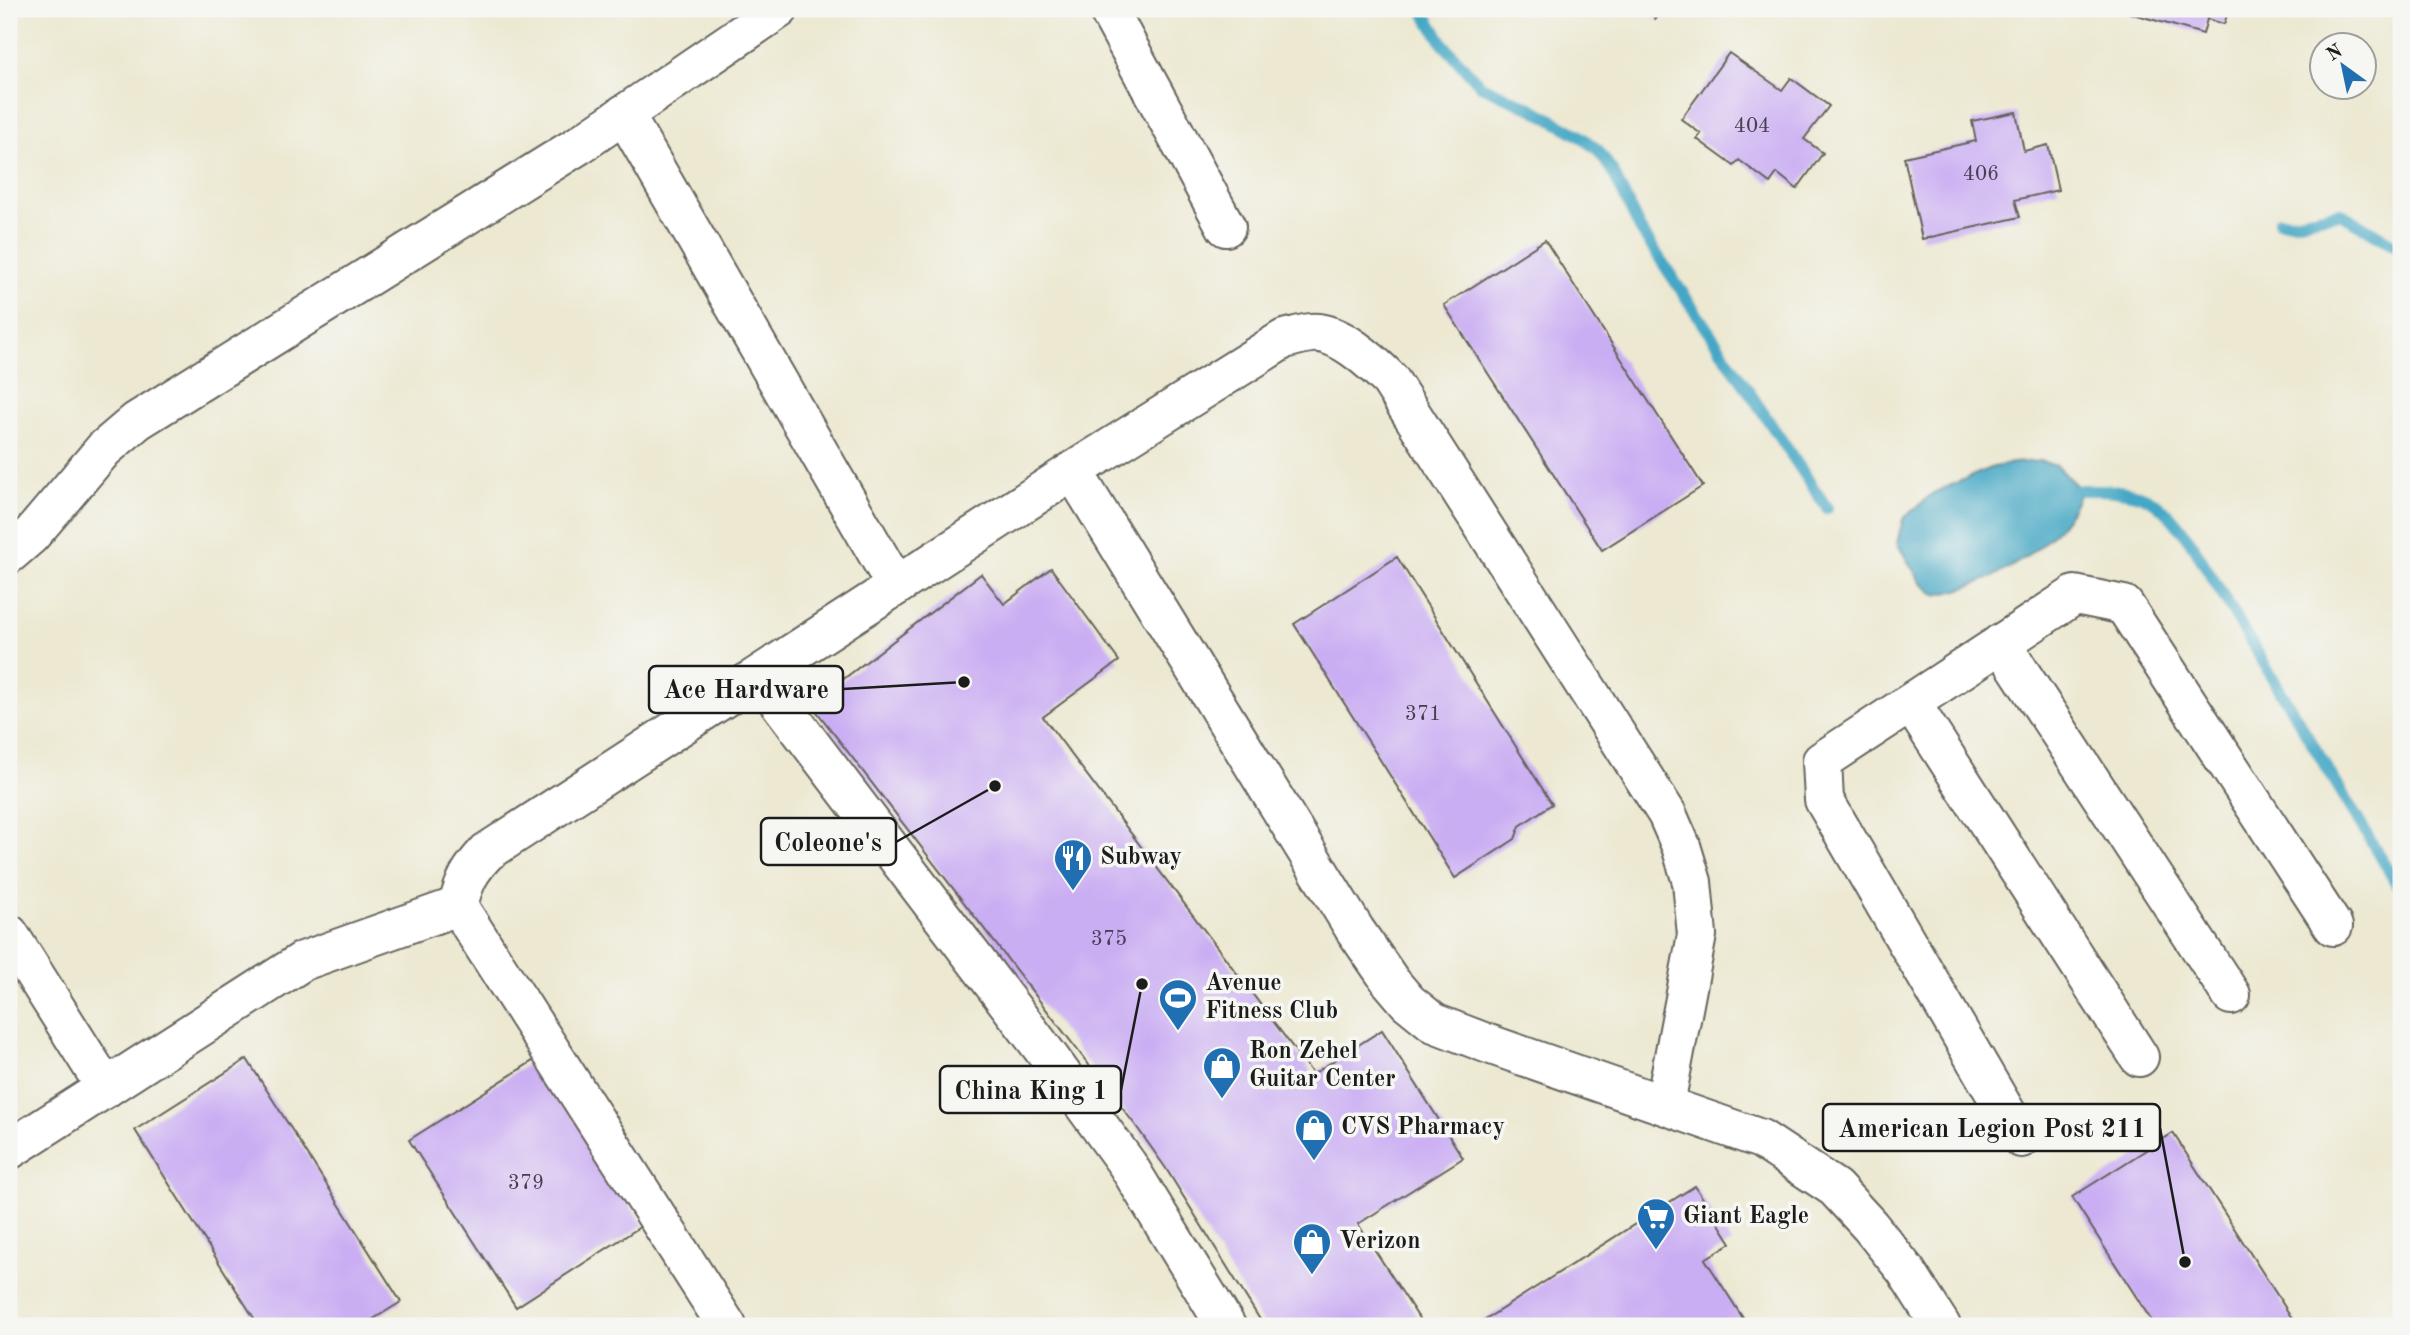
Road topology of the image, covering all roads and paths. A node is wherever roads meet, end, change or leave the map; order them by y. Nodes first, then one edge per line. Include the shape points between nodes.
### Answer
1 (779, 9) edge
2 (1108, 9) edge
3 (624, 114) junction
4 (1226, 227) dead end
5 (1073, 471) junction
6 (9, 554) edge
7 (897, 586) junction
8 (2001, 643) junction
9 (759, 676) junction
10 (1911, 703) junction
11 (458, 906) junction
12 (2333, 926) dead end
13 (9, 934) edge
14 (2231, 995) dead end
15 (2139, 1057) dead end
16 (106, 1088) junction
17 (1665, 1104) junction
18 (2021, 1138) dead end
19 (9, 1150) edge
20 (727, 1326) edge
21 (1226, 1326) edge
22 (1941, 1326) edge

1 - 3 street
2 - 4 street
3 - 6 street via 137,421 104,449 31,535
3 - 7 street
5 - 7 street
5 - 17 street via 1355,930 1408,1002 1434,1023
5 - 17 street via 1284,339 1314,332 1345,342 1390,380 1667,814 1681,846 1692,882 1697,935
7 - 9 street
8 - 10 street
8 - 12 street via 2075,595 2124,604
8 - 14 street
9 - 11 street via 487,852 470,870
9 - 21 street via 1127,1164
10 - 15 street
10 - 18 street via 1822,761 1824,800
11 - 16 street via 303,961
11 - 20 street
13 - 16 street
16 - 19 street
17 - 22 street via 1761,1139 1835,1188 1906,1271

